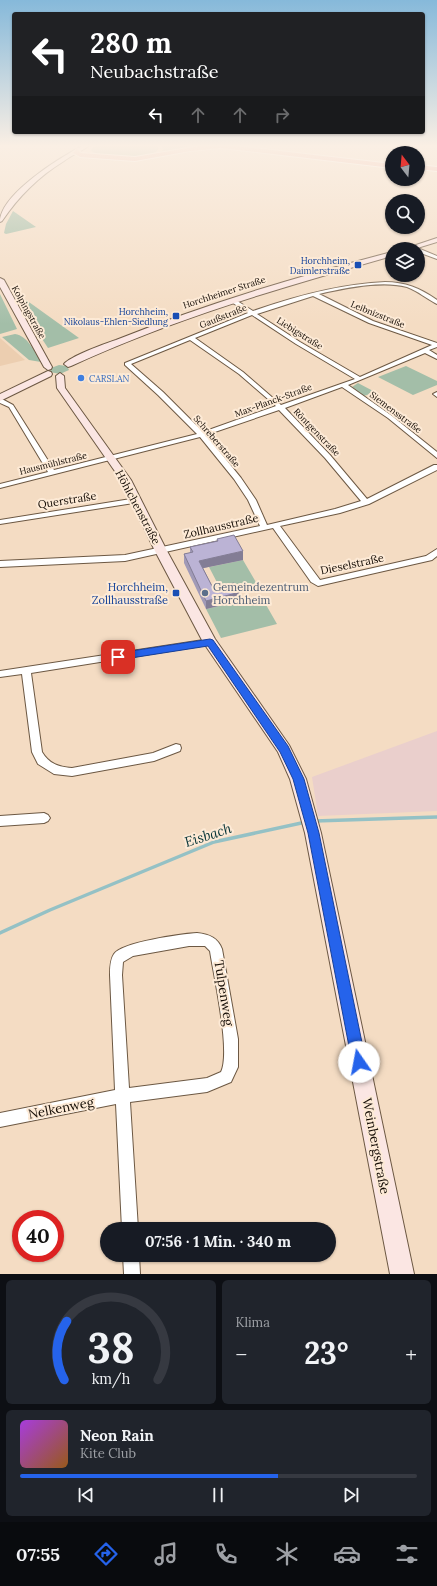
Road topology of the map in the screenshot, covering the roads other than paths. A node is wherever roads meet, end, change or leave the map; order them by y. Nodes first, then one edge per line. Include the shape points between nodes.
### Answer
1 (11, 204) edge
2 (0, 220) edge
3 (437, 240) edge
4 (425, 244) edge
5 (425, 254) edge
6 (385, 256) edge
7 (437, 258) edge
8 (0, 280) edge
9 (314, 294) junction
10 (232, 300) junction
11 (437, 302) edge
12 (254, 314) junction
13 (192, 338) junction
14 (437, 345) edge
15 (426, 351) junction
16 (437, 357) edge
17 (141, 364) junction
18 (59, 369) junction
19 (144, 377) junction
20 (360, 379) junction
21 (343, 385) junction
22 (0, 399) edge
23 (280, 407) junction
24 (201, 435) junction
25 (437, 456) edge
26 (111, 457) junction
27 (437, 467) edge
28 (52, 472) junction
29 (0, 486) edge
30 (137, 500) junction
31 (366, 502) junction
32 (0, 522) edge
33 (275, 525) junction
34 (264, 527) junction
35 (162, 552) junction
36 (437, 552) edge
37 (0, 564) edge
38 (210, 642) junction
39 (26, 671) junction
40 (0, 674) edge
41 (176, 748) dead end
42 (44, 818) dead end
43 (0, 821) edge
44 (122, 1096) junction
45 (0, 1120) edge
46 (130, 1222) edge
47 (131, 1262) edge
48 (132, 1274) edge
49 (402, 1274) edge

1 - 2 main road
3 - 4 main road
5 - 7 street
6 - 10 main road, Horchheimer Straße
8 - 18 main road, Kolpingstraße via 41,354
9 - 11 street, Gaußstraße via 360,286 393,284 414,288
9 - 12 street, Gaußstraße
9 - 14 street, Leibnizstraße via 371,322
10 - 12 street, Liebigstraße
10 - 18 main road, Horchheimer Straße via 129,337
12 - 13 street, Gaußstraße
12 - 20 street, Liebigstraße
13 - 17 street, Gaußstraße
13 - 23 street, Röntgenstraße via 234,367
14 - 15 street, Max-Planck-Straße
15 - 16 street
15 - 20 street, Max-Planck-Straße
17 - 19 street
17 - 19 street, Schreberstraße via 127,364
18 - 22 main road, Horchheimer Straße
18 - 26 main road, Höhlchenstraße via 61,388
19 - 24 street, Schreberstraße
20 - 21 street, Max-Planck-Straße
21 - 23 street, Max-Planck-Straße
21 - 25 street, Siemensstraße via 390,417
22 - 28 street via 11,406
23 - 24 street, Max-Planck-Straße
23 - 31 street, Röntgenstraße via 321,448
24 - 26 street, Max-Planck-Straße
24 - 34 street, Schreberstraße via 243,486
26 - 28 street, Hausmühlstraße
26 - 30 main road, Höhlchenstraße
27 - 31 street, Zollhausstraße
28 - 29 street, Hausmühlstraße
30 - 32 street, Querstraße
30 - 35 main road, Höhlchenstraße
31 - 33 street, Zollhausstraße
33 - 34 street, Zollhausstraße
33 - 36 street, Dieselstraße via 318,583 429,558
34 - 35 street, Zollhausstraße
35 - 37 street, Zollhausstraße via 125,558
35 - 38 main road, Höhlchenstraße
38 - 39 street
38 - 49 main road, Weinbergstraße via 284,749 298,779 313,833
39 - 40 street
39 - 41 street via 37,752 42,761 52,768 72,772 154,757
42 - 43 street
44 - 44 street, Tulpenweg via 116,975 118,958 123,953 133,950 205,940 216,949 231,1039 231,1067 226,1077 207,1085
44 - 45 street, Nelkenweg
44 - 46 street, Tulpenweg
47 - 48 street

